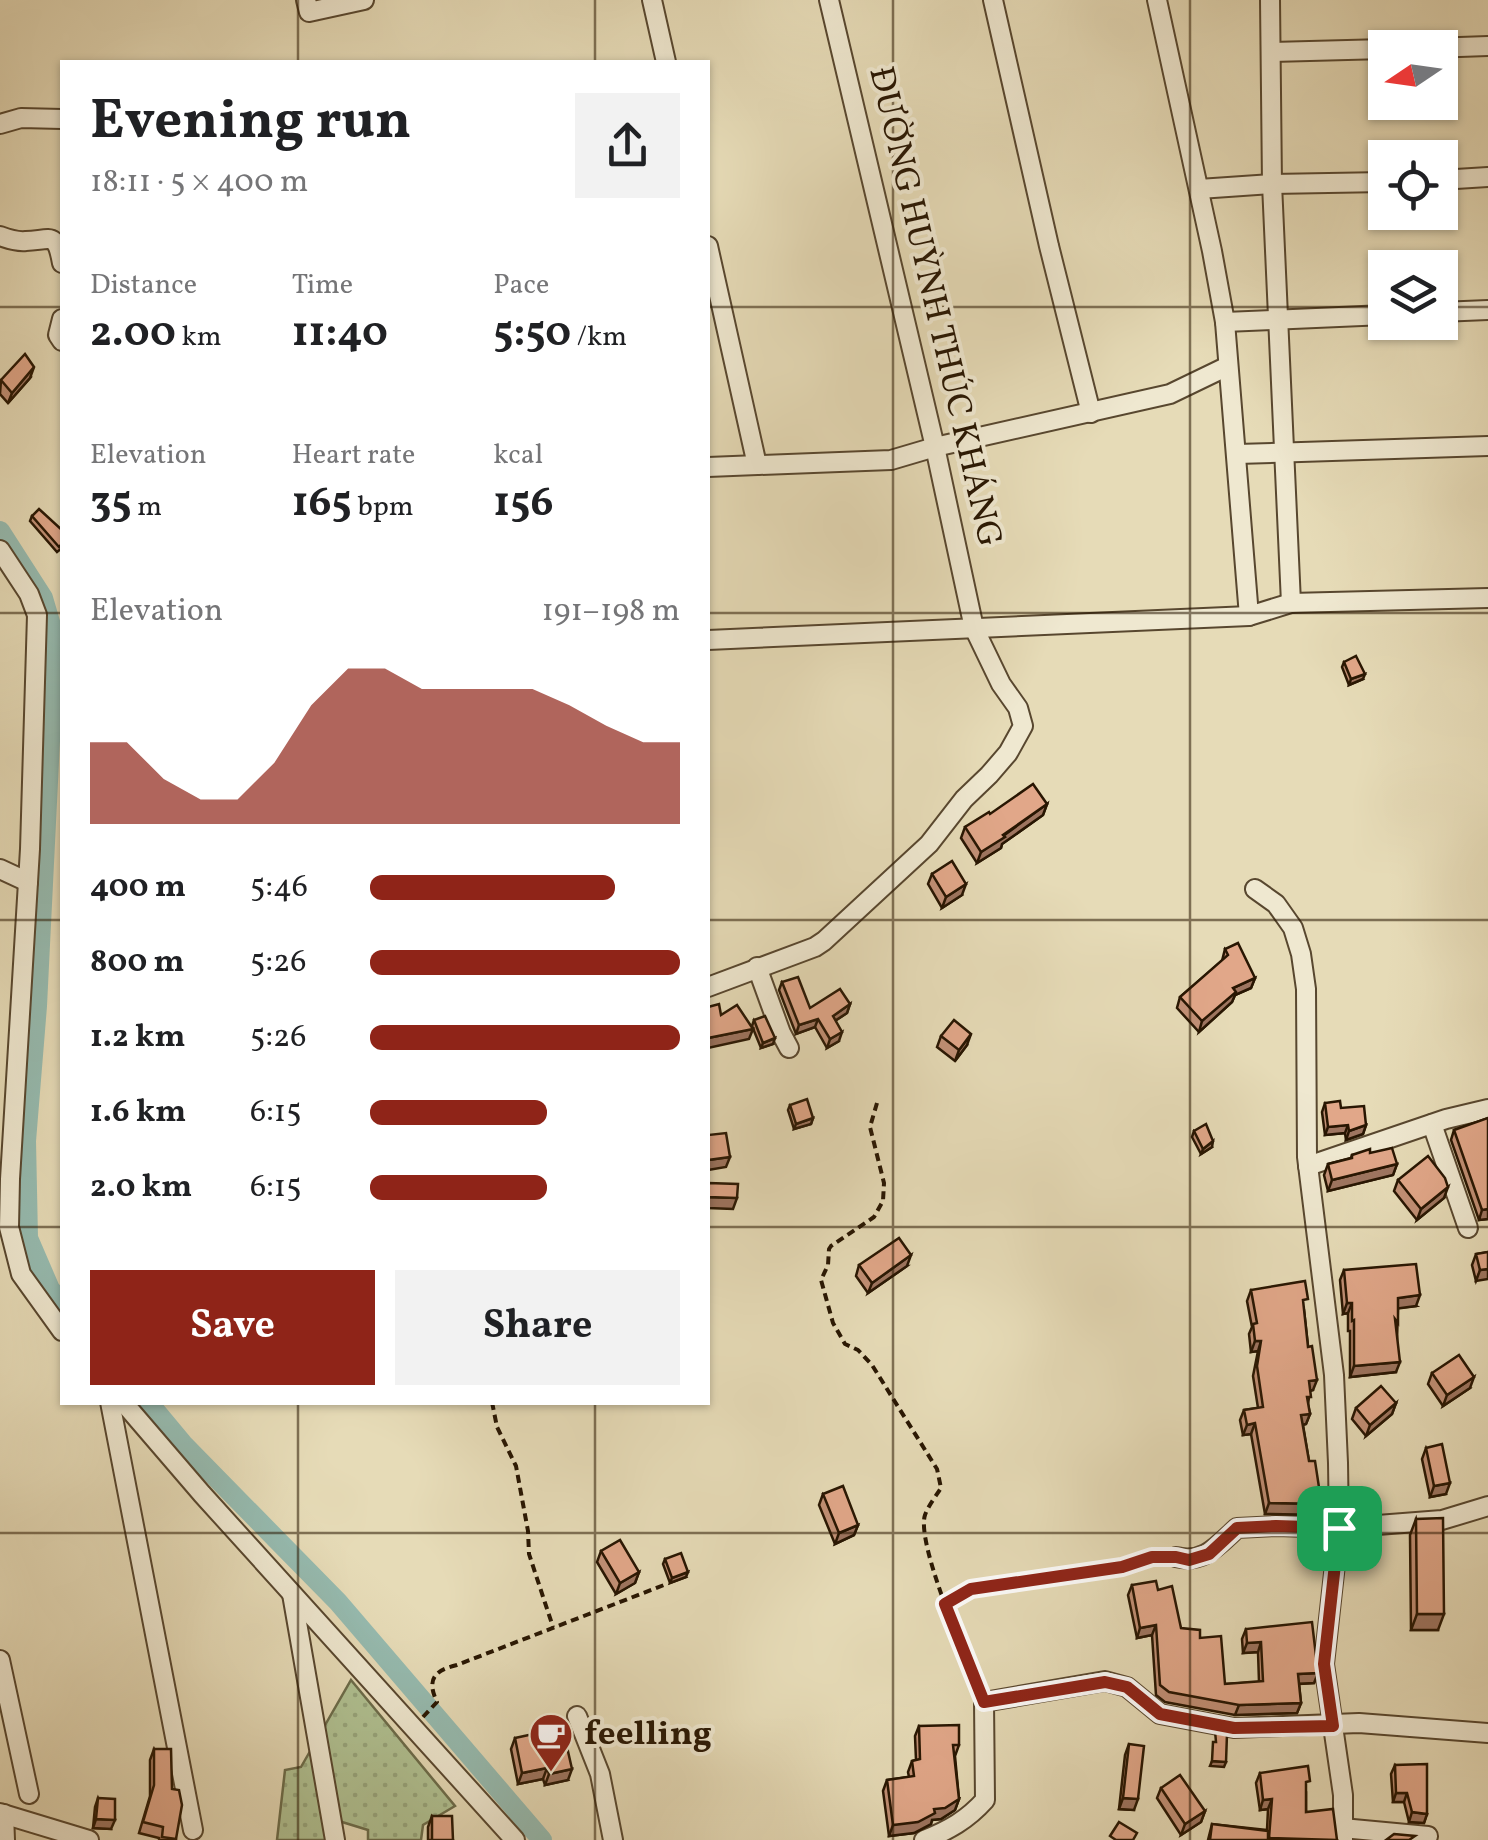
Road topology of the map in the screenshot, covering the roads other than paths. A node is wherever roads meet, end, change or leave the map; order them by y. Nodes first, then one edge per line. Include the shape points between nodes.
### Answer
1 (306, 0) edge
2 (364, 0) edge
3 (652, 0) edge
4 (829, 0) edge
5 (993, 0) edge
6 (1157, 0) edge
7 (1270, 0) edge
8 (1488, 46) edge
9 (1458, 47) edge
10 (1368, 49) edge
11 (1272, 52) junction
12 (666, 60) edge
13 (60, 119) edge
14 (0, 124) edge
15 (1488, 177) edge
16 (1458, 179) edge
17 (1368, 182) edge
18 (1272, 184) junction
19 (1199, 189) junction
20 (0, 236) edge
21 (60, 251) edge
22 (710, 255) edge
23 (1488, 310) edge
24 (1458, 311) edge
25 (1368, 316) edge
26 (1280, 319) junction
27 (1225, 322) junction
28 (1228, 366) junction
29 (1092, 413) junction
30 (1488, 446) edge
31 (935, 447) junction
32 (1284, 451) junction
33 (1237, 454) junction
34 (757, 465) junction
35 (710, 467) edge
36 (0, 550) edge
37 (1488, 598) edge
38 (1291, 603) junction
39 (1249, 616) junction
40 (974, 628) junction
41 (710, 640) edge
42 (0, 869) edge
43 (28, 882) junction
44 (1255, 889) dead end
45 (757, 968) junction
46 (710, 986) edge
47 (790, 1048) dead end
48 (1488, 1109) edge
49 (1432, 1124) junction
50 (1308, 1166) junction
51 (1468, 1228) dead end
52 (8, 1258) edge
53 (60, 1328) edge
54 (111, 1405) edge
55 (126, 1405) edge
56 (1488, 1506) edge
57 (1339, 1528) junction
58 (1176, 1557) road end
59 (292, 1592) junction
60 (0, 1660) edge
61 (577, 1716) dead end
62 (1333, 1726) junction
63 (1488, 1733) edge
64 (28, 1794) dead end
65 (2, 1814) edge
66 (193, 1830) dead end
67 (1342, 1834) edge
68 (1428, 1836) dead end
69 (4, 1840) edge
70 (89, 1840) edge
71 (335, 1840) edge
72 (515, 1840) edge
73 (613, 1840) edge
74 (924, 1840) edge

1 - 2 street via 310,12
3 - 12 street
4 - 31 street, ĐƯỜNG HUỲNH THÚC KHÁNG
5 - 29 street
6 - 19 street
7 - 11 street
8 - 9 street
10 - 11 street
11 - 18 street
13 - 14 street
15 - 16 street
17 - 18 street
18 - 19 street
18 - 26 street
19 - 27 street
20 - 21 street via 20,242 46,237
22 - 34 street
23 - 24 street
25 - 26 street
26 - 27 street
26 - 32 street
27 - 28 street
28 - 29 street via 1170,394
28 - 33 street
29 - 31 street
30 - 32 street
31 - 34 street via 891,460
31 - 40 street, ĐƯỜNG HUỲNH THÚC KHÁNG
32 - 33 street
32 - 38 street
33 - 39 street
34 - 35 street
36 - 43 street via 36,615
37 - 38 street
38 - 39 street
39 - 40 street
40 - 41 street
40 - 45 street, ĐƯỜNG HUỲNH THÚC KHÁNG via 1023,726 1008,754 929,844 824,940
42 - 43 street
43 - 52 street
44 - 50 street via 1293,928 1301,954
45 - 46 street
45 - 47 street
48 - 49 street
49 - 50 street
49 - 51 street
50 - 57 street via 1334,1375
52 - 53 street
54 - 66 street
55 - 59 street
56 - 57 street via 1442,1520
57 - 58 street via 1237,1528 1209,1554
57 - 62 street via 1324,1664
59 - 71 street
59 - 72 street
60 - 64 street
61 - 73 street via 600,1774
62 - 63 street
62 - 67 street
62 - 74 street via 1234,1728 1160,1714 1127,1687 1105,1682 984,1702 984,1800 969,1817
65 - 69 street
65 - 70 street
67 - 68 street

